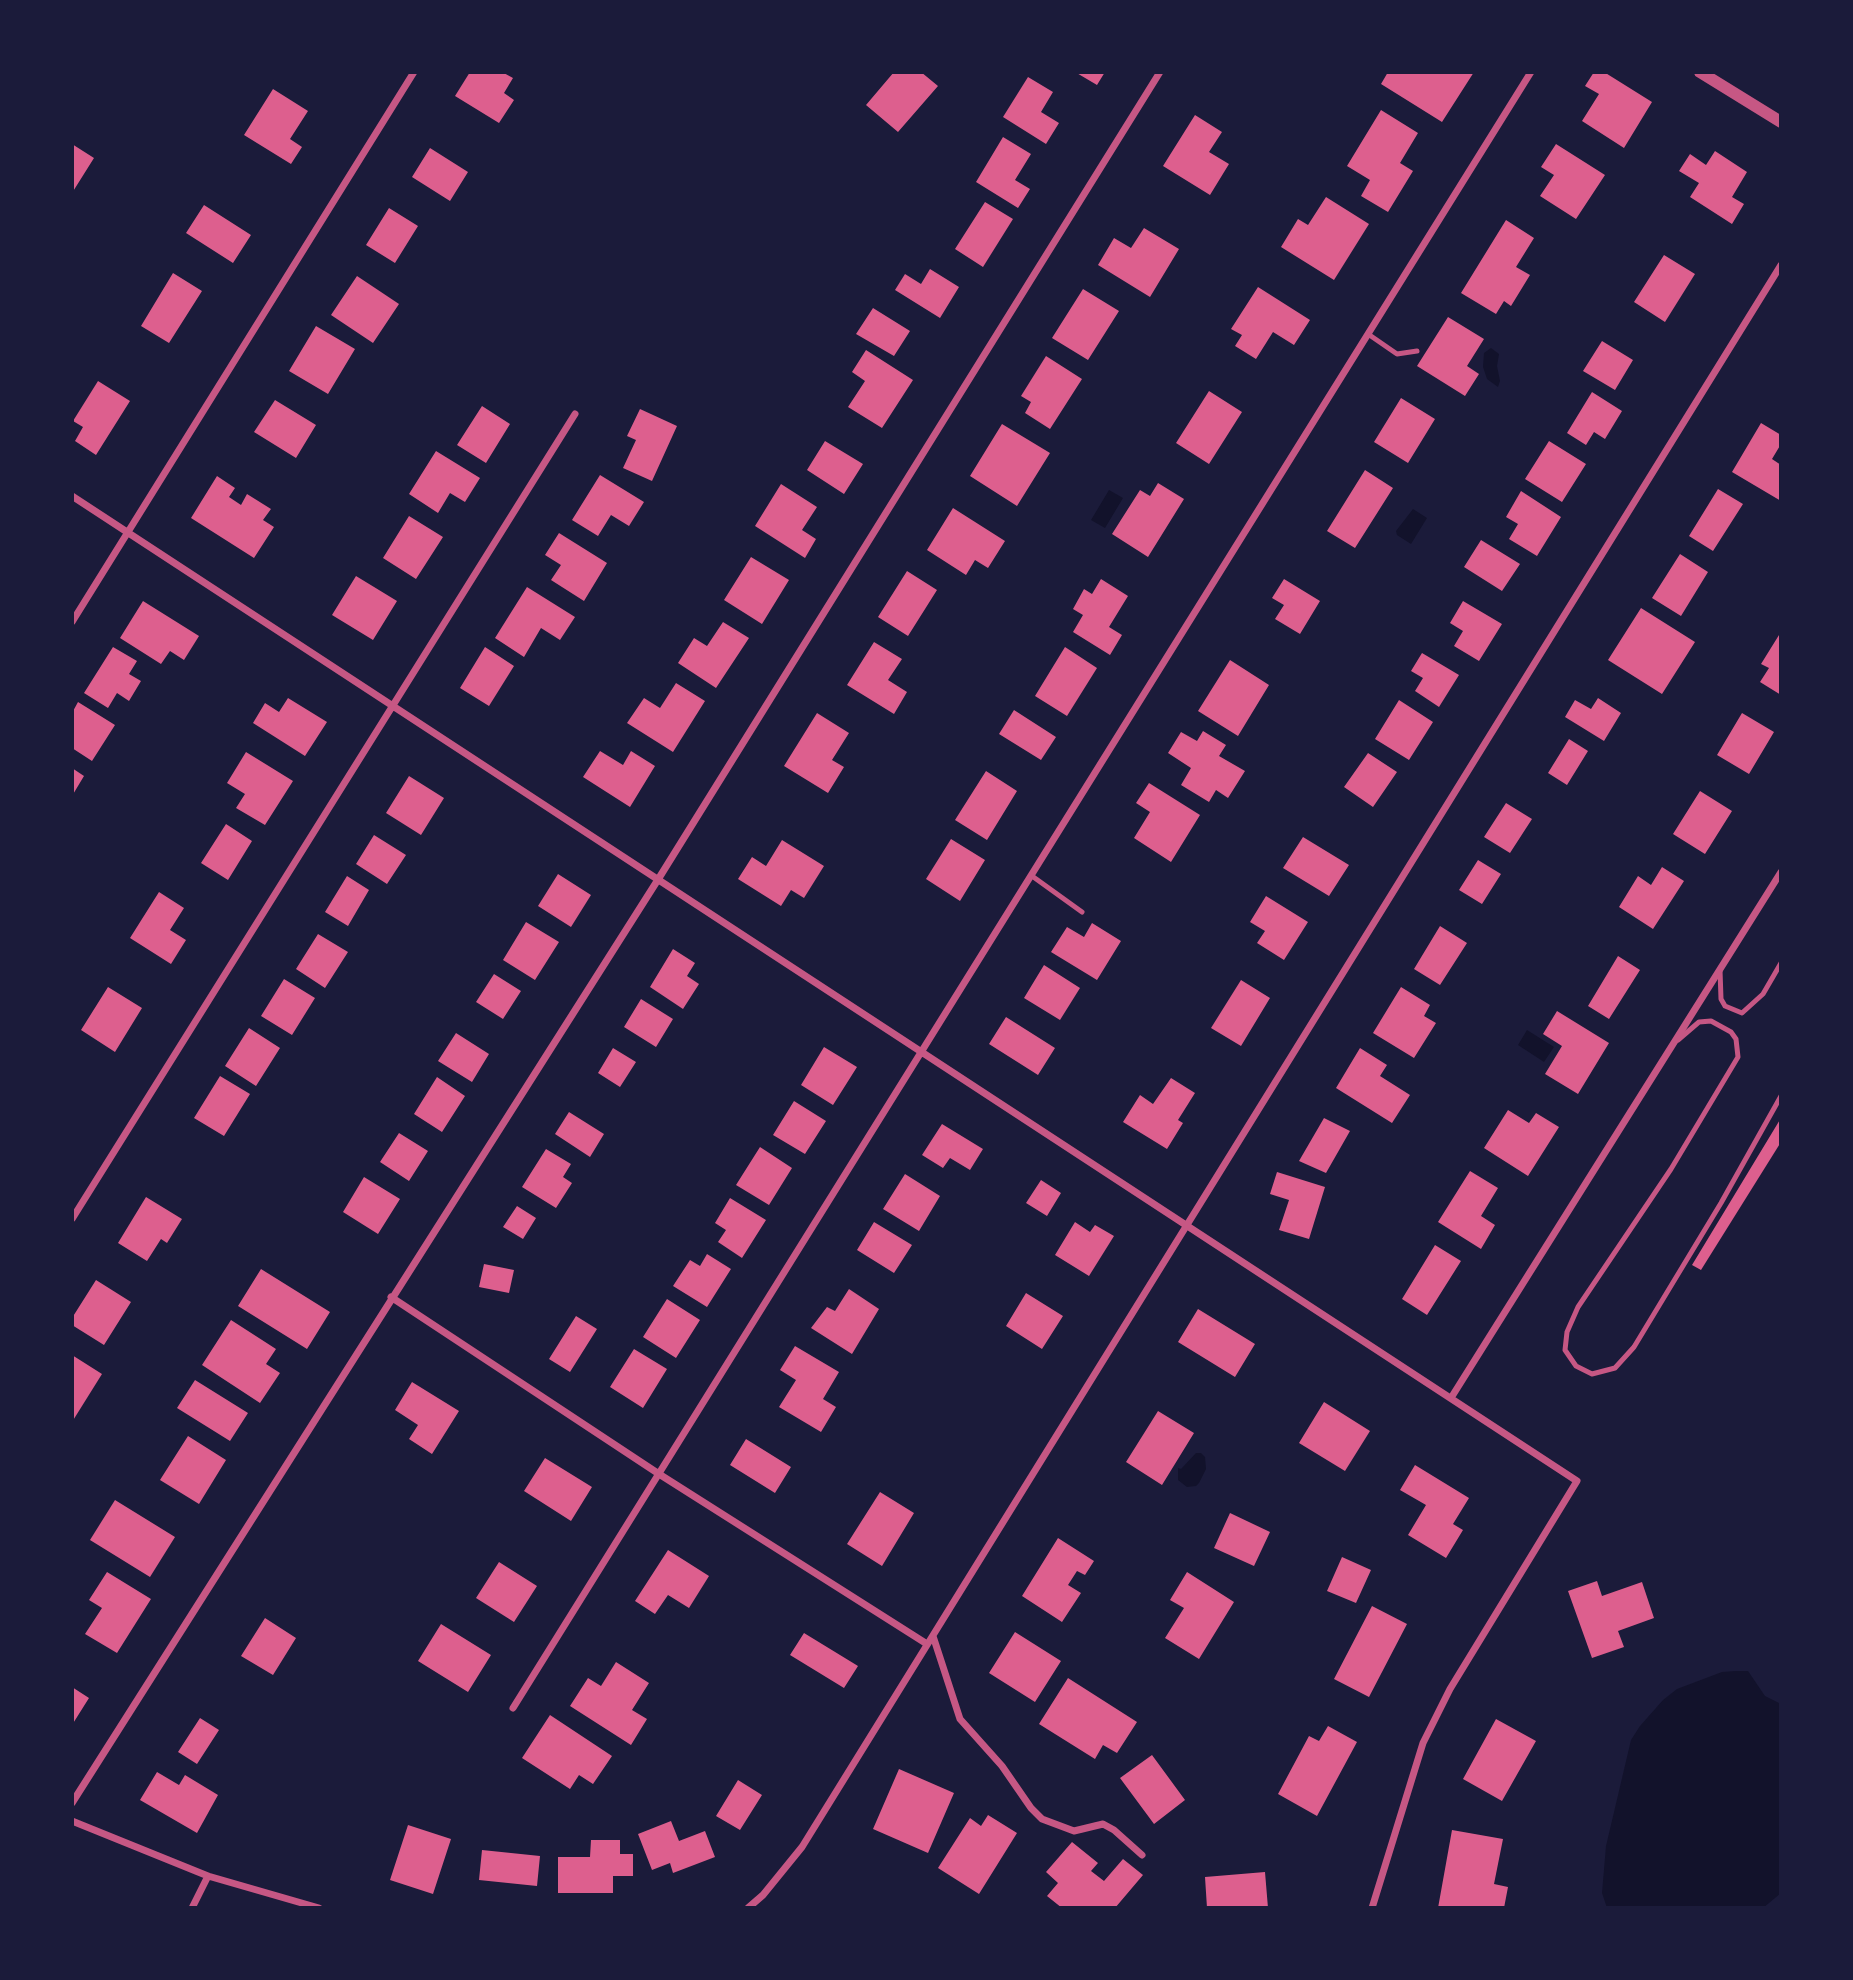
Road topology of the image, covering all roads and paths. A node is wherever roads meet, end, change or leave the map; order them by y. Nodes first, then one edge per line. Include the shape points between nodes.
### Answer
1 (414, 72) edge
2 (1160, 72) edge
3 (1531, 72) edge
4 (1700, 72) edge
5 (1781, 122) edge
6 (1781, 265) edge
7 (1368, 334) junction
8 (1417, 351) dead end
9 (575, 414) dead end
10 (72, 496) edge
11 (127, 532) junction
12 (72, 622) edge
13 (391, 705) junction
14 (1781, 872) edge
15 (1032, 876) junction
16 (659, 878) junction
17 (1082, 912) dead end
18 (1781, 963) edge
19 (1720, 970) junction
20 (1673, 1044) junction
21 (923, 1053) junction
22 (1781, 1096) edge
23 (72, 1219) edge
24 (1188, 1227) junction
25 (391, 1297) junction
26 (1451, 1398) junction
27 (659, 1474) junction
28 (933, 1636) junction
29 (927, 1644) junction
30 (513, 1708) dead end
31 (72, 1803) edge
32 (72, 1821) edge
33 (1142, 1855) dead end
34 (208, 1877) junction
35 (192, 1908) edge
36 (319, 1908) edge
37 (748, 1908) edge
38 (1372, 1908) edge

1 - 11 street
2 - 16 street
3 - 7 street
4 - 5 street
6 - 24 street
7 - 8 lane via 1397,354
7 - 15 street
9 - 13 street
10 - 11 street
11 - 12 street
11 - 13 street
13 - 16 street
13 - 23 street
14 - 19 street
15 - 17 lane
15 - 21 street
16 - 21 street
16 - 25 street
18 - 19 lane via 1763,994 1742,1013 1721,999
19 - 20 street
20 - 22 lane via 1699,1022 1711,1021 1731,1032 1738,1057 1671,1169 1578,1307 1565,1350 1576,1366 1592,1374 1615,1368 1633,1346
20 - 26 street
21 - 24 street
21 - 27 street
24 - 26 street
24 - 28 street
25 - 27 street
25 - 31 street
26 - 38 street via 1577,1481 1450,1689 1423,1743
27 - 29 street
27 - 30 street
28 - 29 street
28 - 33 street via 960,1719 1002,1766 1031,1808 1042,1819 1074,1831 1103,1824
29 - 37 street via 802,1847
32 - 34 street
34 - 35 street
34 - 36 street

